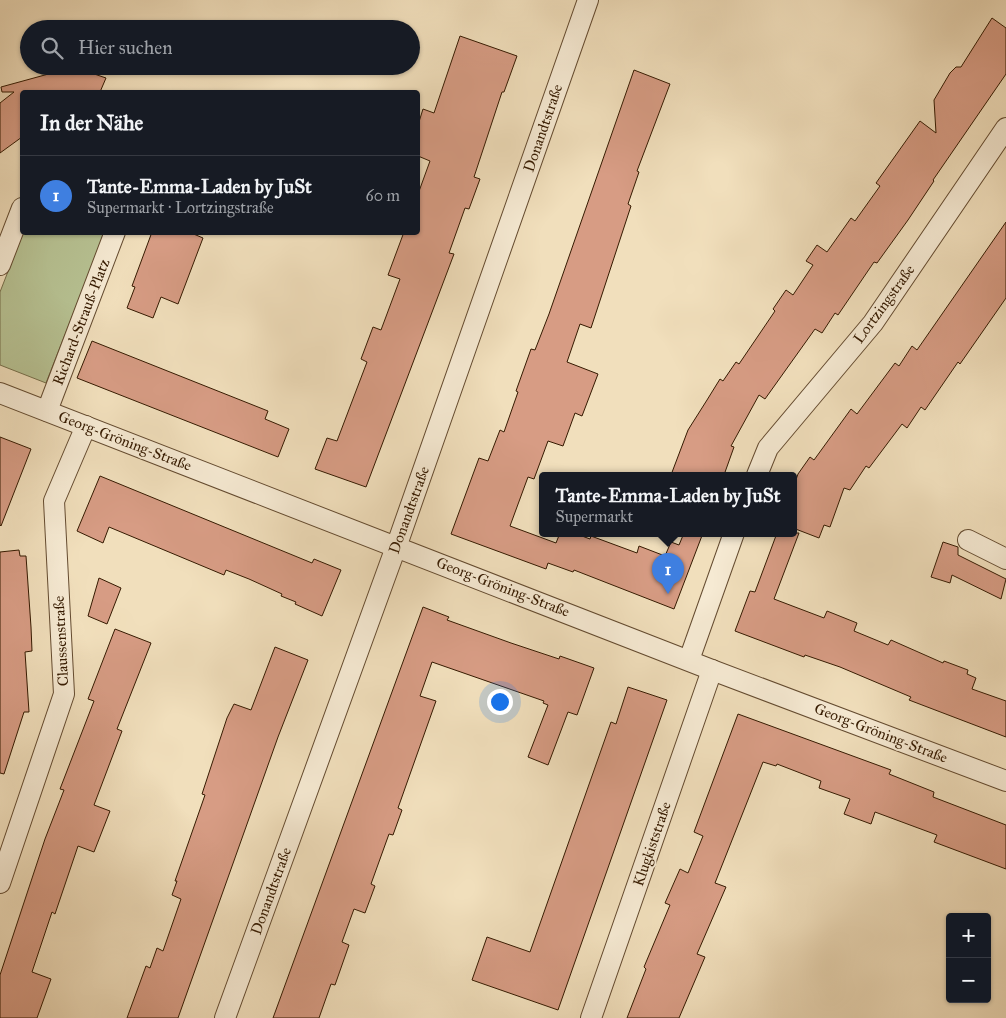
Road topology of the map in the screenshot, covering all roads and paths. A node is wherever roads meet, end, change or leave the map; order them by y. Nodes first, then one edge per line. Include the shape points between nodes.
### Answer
1 (588, 0) edge
2 (1006, 128) edge
3 (20, 213) edge
4 (114, 235) edge
5 (0, 265) edge
6 (0, 393) edge
7 (47, 411) junction
8 (86, 426) junction
9 (758, 472) edge
10 (733, 537) edge
11 (968, 540) dead end
12 (397, 546) junction
13 (1006, 559) edge
14 (689, 660) junction
15 (712, 670) junction
16 (1006, 781) edge
17 (0, 883) edge
18 (225, 1018) edge
19 (591, 1018) edge

1 - 12 street, Donandtstraße
2 - 9 street, Lortzingstraße via 873,323 768,448
3 - 5 street
4 - 7 street, Richard-Strauß-Platz
6 - 7 street, Georg-Gröning-Straße
7 - 8 street, Georg-Gröning-Straße
8 - 12 street, Georg-Gröning-Straße
8 - 17 street, Claussenstraße via 54,501 64,694
10 - 14 street
11 - 13 street
12 - 14 street, Georg-Gröning-Straße
12 - 18 street, Donandtstraße
14 - 15 street, Georg-Gröning-Straße
15 - 16 street, Georg-Gröning-Straße
15 - 19 street, Klugkiststraße

